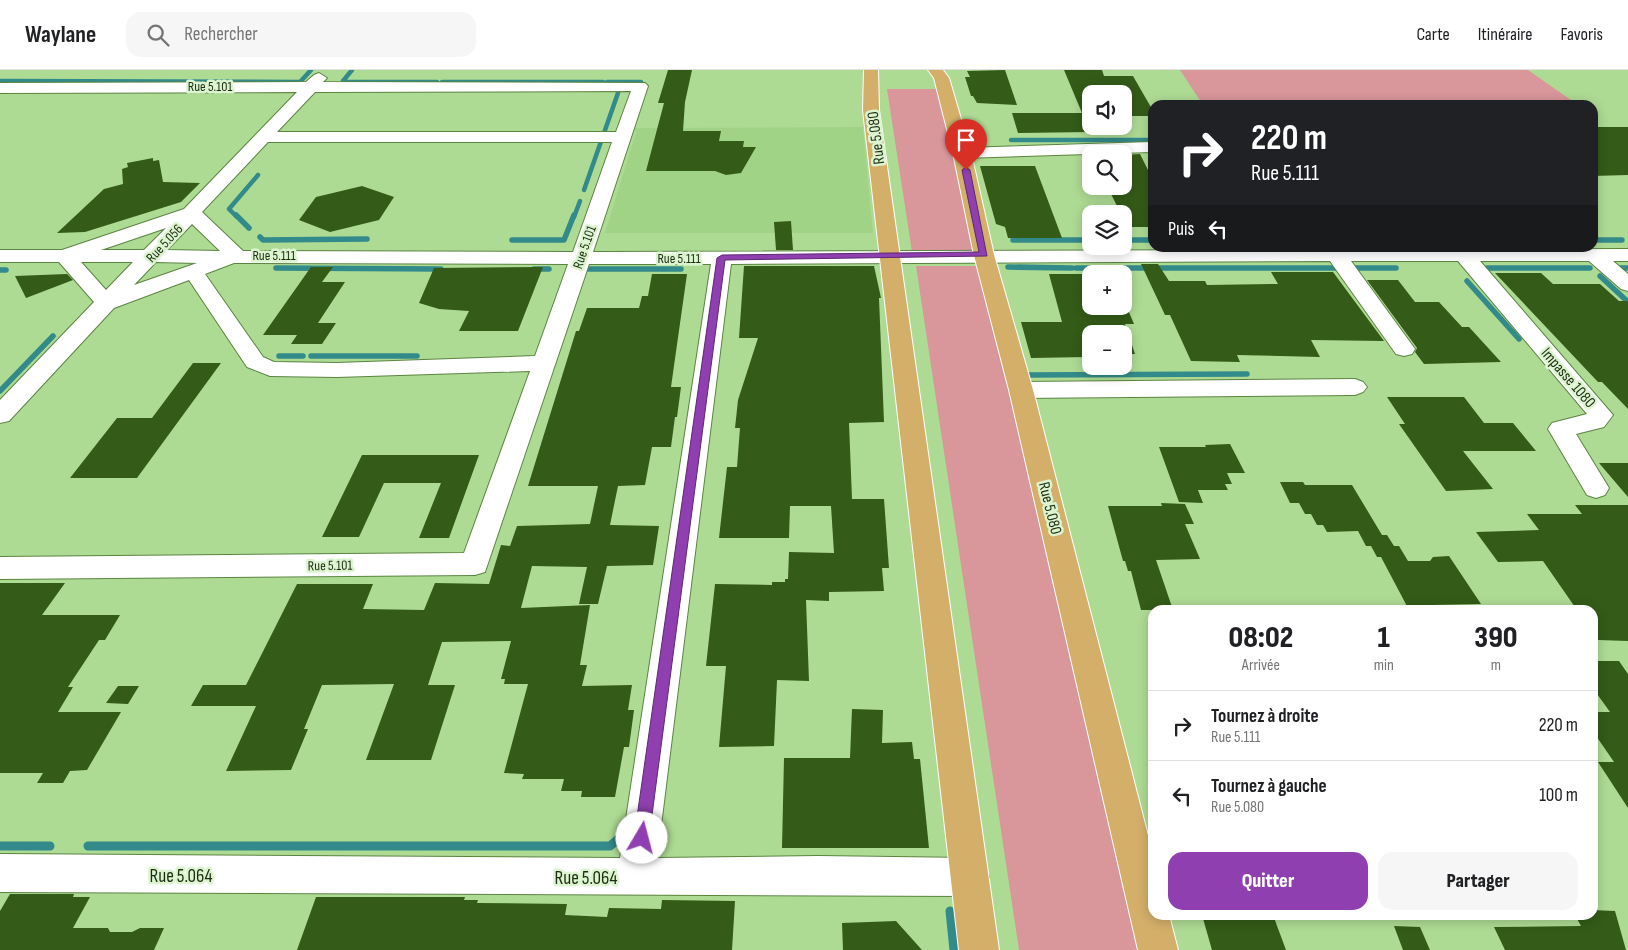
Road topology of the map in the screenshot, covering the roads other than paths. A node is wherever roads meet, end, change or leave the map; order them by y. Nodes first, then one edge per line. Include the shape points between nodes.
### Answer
1 (326, 70) edge
2 (871, 70) edge
3 (935, 70) edge
4 (312, 86) junction
5 (0, 88) edge
6 (264, 137) junction
7 (622, 137) junction
8 (1148, 147) edge
9 (962, 152) junction
10 (192, 213) junction
11 (1335, 254) junction
12 (1463, 254) junction
13 (236, 255) junction
14 (984, 255) junction
15 (0, 256) edge
16 (64, 256) junction
17 (152, 256) junction
18 (891, 256) junction
19 (1595, 256) junction
20 (1628, 256) edge
21 (581, 258) junction
22 (722, 258) junction
23 (192, 271) junction
24 (1628, 286) edge
25 (107, 303) junction
26 (1404, 350) dead end
27 (544, 363) junction
28 (1355, 387) dead end
29 (1022, 390) junction
30 (0, 415) edge
31 (1596, 488) dead end
32 (0, 568) edge
33 (1144, 861) edge
34 (0, 874) edge
35 (636, 877) junction
36 (970, 877) junction
37 (1148, 886) edge
38 (1153, 920) edge
39 (979, 950) edge
40 (1158, 950) edge

1 - 4 street, Rue 5.056
2 - 18 main road, Rue 5.080 via 871,110
3 - 9 main road, Rue 5.080
4 - 5 street, Rue 5.101
4 - 6 street, Rue 5.056
4 - 7 street, Rue 5.101 via 640,86
6 - 7 street
6 - 10 street, Rue 5.056
7 - 21 street, Rue 5.101
8 - 9 street
9 - 14 main road, Rue 5.080
10 - 13 street
10 - 16 street
10 - 17 street, Rue 5.056
11 - 12 street, Rue 5.111
11 - 14 street, Rue 5.111
11 - 26 street
12 - 19 street, Rue 5.111
12 - 31 street, Impasse 1080 via 1602,415 1596,421 1561,428
13 - 17 street, Rue 5.111
13 - 21 street, Rue 5.111
13 - 23 street
14 - 18 street, Rue 5.111
14 - 29 main road, Rue 5.080
15 - 16 street, Rue 5.111
16 - 17 street, Rue 5.111
16 - 25 street
17 - 25 street, Rue 5.056
18 - 22 street, Rue 5.111
18 - 36 main road, Rue 5.080
19 - 20 street, Rue 5.111
19 - 24 street
21 - 22 street, Rue 5.111
21 - 27 street, Rue 5.101
22 - 35 street, Rue 5.064
23 - 25 street
23 - 27 street via 255,362 270,369
25 - 30 street, Rue 5.056
27 - 32 street, Rue 5.101 via 475,564
28 - 29 street
29 - 33 main road, Rue 5.080
33 - 37 main road, Rue 5.080
34 - 35 street, Rue 5.064
35 - 36 street
36 - 39 main road, Rue 5.080
38 - 40 main road, Rue 5.080

